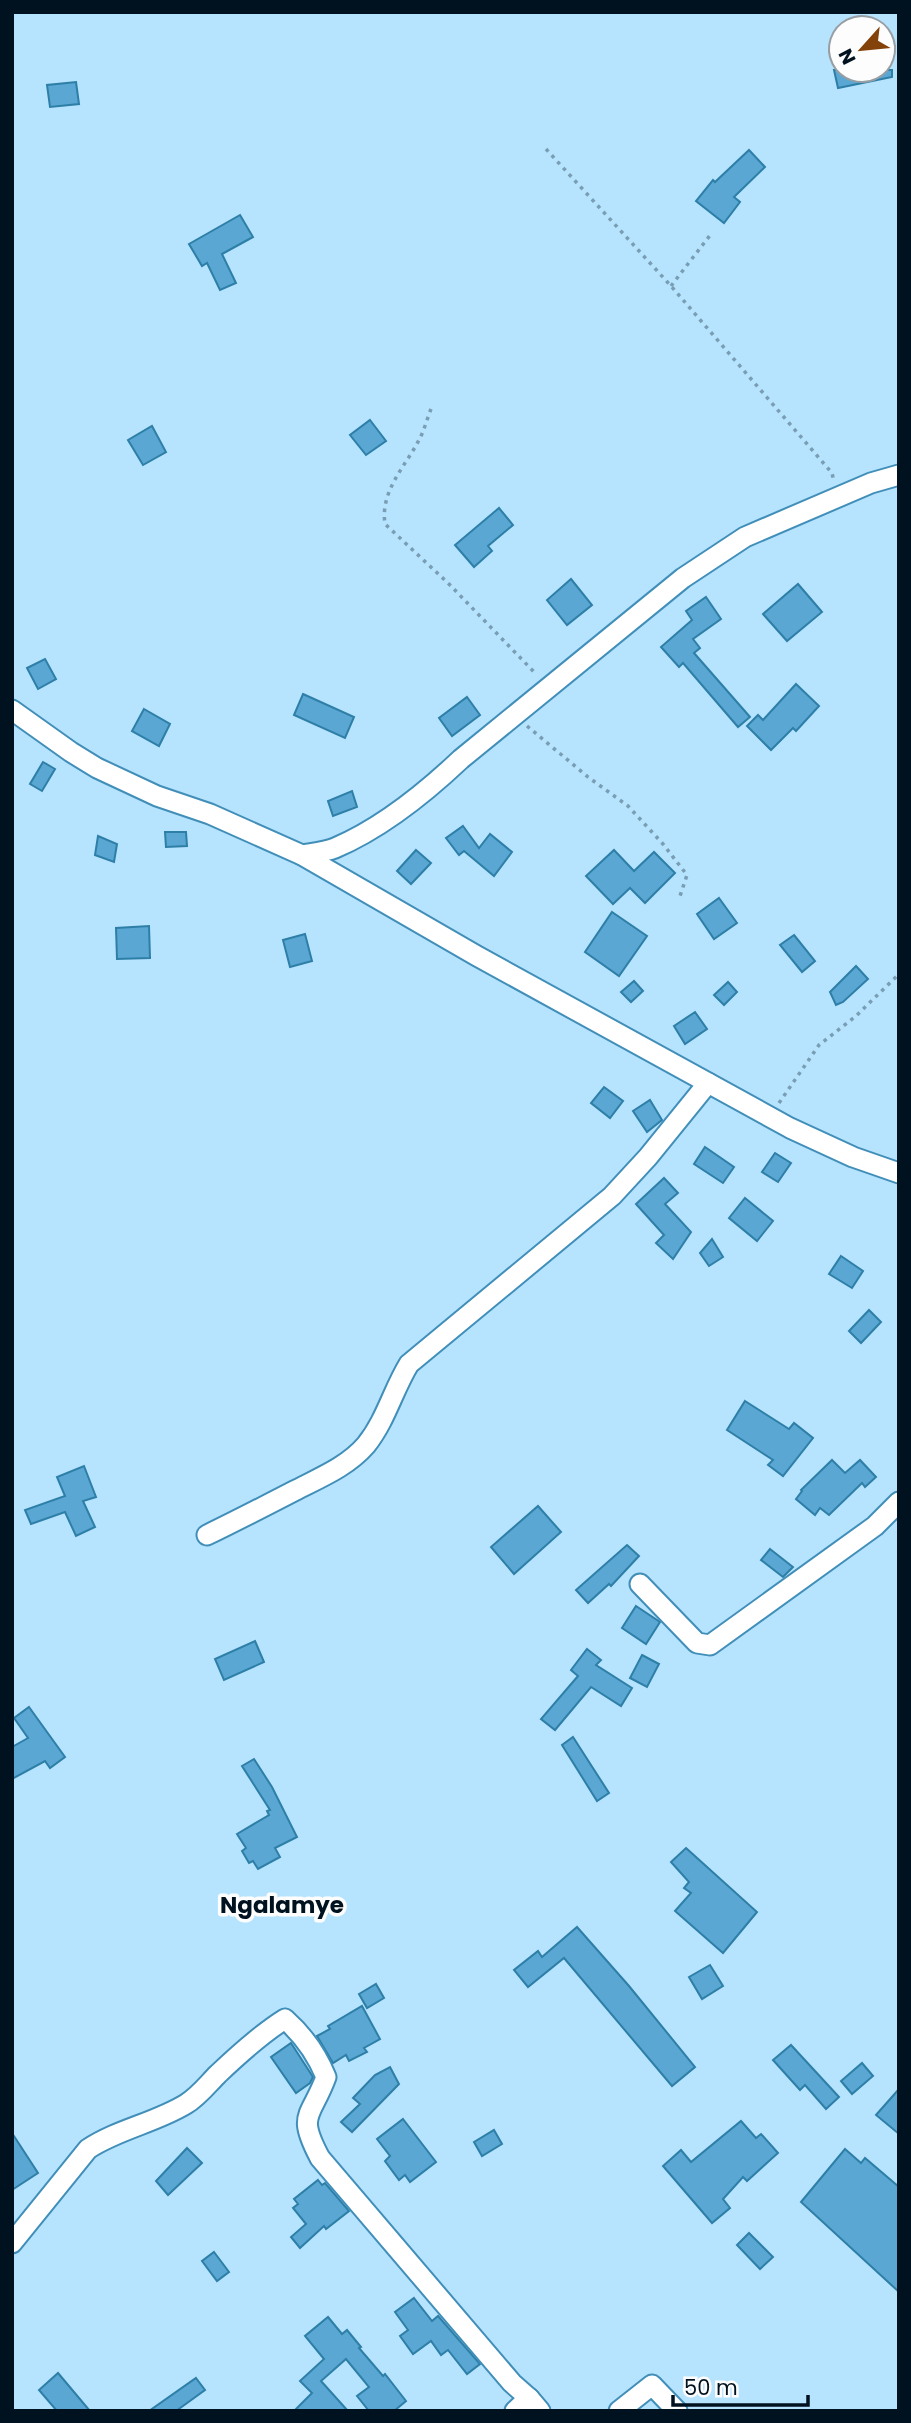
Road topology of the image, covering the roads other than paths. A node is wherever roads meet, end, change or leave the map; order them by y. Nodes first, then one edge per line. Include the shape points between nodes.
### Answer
1 (899, 475) edge
2 (12, 710) edge
3 (302, 855) junction
4 (708, 1083) junction
5 (899, 1173) edge
6 (899, 1502) edge
7 (207, 1535) dead end
8 (640, 1584) dead end
9 (12, 2243) edge
10 (528, 2407) edge
11 (619, 2411) edge
12 (677, 2411) edge

1 - 3 street via 745,537 682,578 429,790 333,849
2 - 3 street via 107,773
3 - 4 street
4 - 5 street via 853,1157
4 - 7 street via 612,1196 410,1364 385,1416 354,1457
6 - 8 street via 875,1526 710,1645 697,1643
9 - 10 street via 88,2149 188,2103 285,2020 318,2059 326,2077 307,2113 307,2134 320,2158
11 - 12 street via 652,2385

